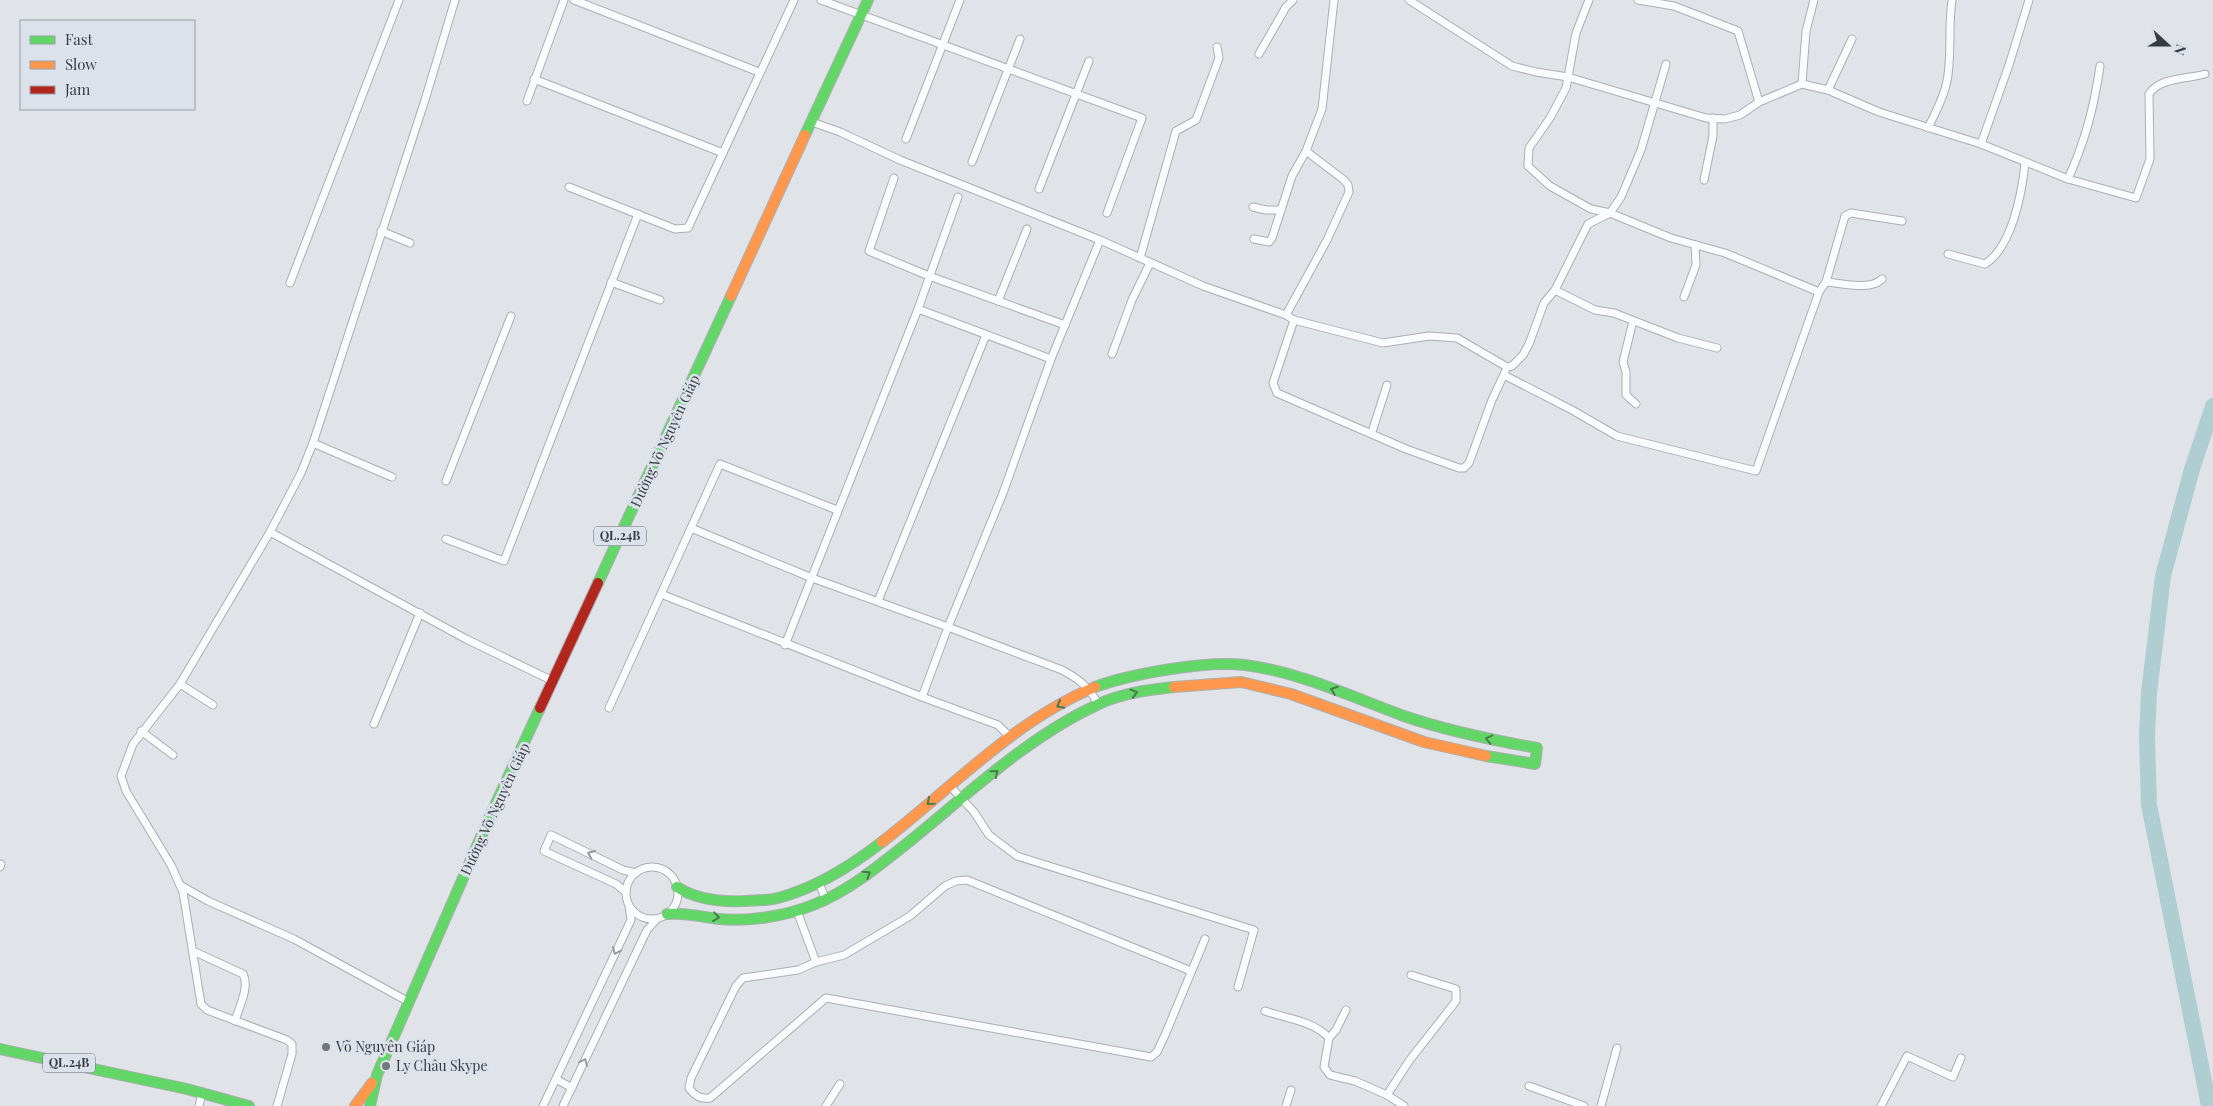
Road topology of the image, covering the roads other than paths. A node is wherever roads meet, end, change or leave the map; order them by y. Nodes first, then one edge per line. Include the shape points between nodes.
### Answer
1 (399, 0) edge
2 (455, 0) edge
3 (564, 0) edge
4 (574, 0) edge
5 (794, 0) edge
6 (821, 0) edge
7 (868, 0) edge
8 (960, 0) edge
9 (1293, 0) edge
10 (1334, 0) edge
11 (1589, 0) edge
12 (1638, 0) edge
13 (1814, 0) edge
14 (1952, 0) edge
15 (2029, 0) edge
16 (1414, 1) edge
17 (861, 16) junction
18 (1020, 38) dead end
19 (1852, 39) dead end
20 (942, 45) junction
21 (1217, 47) dead end
22 (1260, 54) dead end
23 (1089, 61) dead end
24 (1666, 64) dead end
25 (2100, 66) dead end
26 (1008, 69) junction
27 (759, 72) junction
28 (2205, 74) dead end
29 (1568, 76) junction
30 (534, 79) junction
31 (1802, 84) junction
32 (1828, 90) junction
33 (1076, 94) junction
34 (527, 101) dead end
35 (1657, 102) junction
36 (1758, 102) junction
37 (1713, 118) junction
38 (812, 122) junction
39 (1928, 128) junction
40 (906, 139) dead end
41 (1980, 144) junction
42 (1306, 151) junction
43 (723, 153) junction
44 (972, 162) dead end
45 (2025, 163) junction
46 (894, 178) dead end
47 (2068, 179) junction
48 (1704, 180) dead end
49 (569, 187) dead end
50 (1039, 189) dead end
51 (958, 198) dead end
52 (1253, 207) dead end
53 (1281, 210) junction
54 (1107, 213) dead end
55 (1610, 213) junction
56 (638, 214) junction
57 (1902, 221) dead end
58 (1027, 229) dead end
59 (381, 231) junction
60 (1100, 240) junction
61 (1254, 240) dead end
62 (410, 243) dead end
63 (1695, 245) junction
64 (1948, 254) dead end
65 (1140, 258) junction
66 (1150, 263) junction
67 (930, 276) junction
68 (1882, 279) dead end
69 (611, 282) junction
70 (1826, 282) junction
71 (290, 283) dead end
72 (1555, 290) junction
73 (1819, 292) junction
74 (1684, 297) dead end
75 (660, 300) dead end
76 (998, 301) junction
77 (918, 309) junction
78 (1286, 314) junction
79 (511, 316) dead end
80 (1294, 320) junction
81 (1634, 321) junction
82 (1065, 325) junction
83 (986, 335) junction
84 (1717, 348) dead end
85 (1112, 354) dead end
86 (1051, 359) junction
87 (1507, 367) junction
88 (1504, 375) junction
89 (1386, 385) dead end
90 (1636, 404) dead end
91 (1372, 432) junction
92 (313, 443) junction
93 (392, 478) dead end
94 (446, 481) dead end
95 (837, 510) junction
96 (691, 528) junction
97 (270, 532) junction
98 (446, 539) dead end
99 (812, 578) junction
100 (661, 594) junction
101 (878, 600) junction
102 (420, 613) junction
103 (948, 627) junction
104 (785, 645) junction
105 (553, 681) junction
106 (180, 684) junction
107 (1090, 689) junction
108 (922, 696) junction
109 (1098, 704) junction
110 (213, 705) dead end
111 (609, 708) dead end
112 (374, 724) dead end
113 (141, 730) junction
114 (1010, 737) junction
115 (173, 754) dead end
116 (950, 786) junction
117 (962, 799) junction
118 (636, 873) junction
119 (820, 883) junction
120 (180, 885) junction
121 (677, 887) junction
122 (626, 892) junction
123 (826, 900) junction
124 (629, 905) junction
125 (797, 911) junction
126 (667, 914) junction
127 (657, 919) junction
128 (1205, 939) dead end
129 (193, 951) junction
130 (816, 962) junction
131 (1191, 970) junction
132 (1411, 975) dead end
133 (1238, 987) dead end
134 (409, 1002) junction
135 (1346, 1010) dead end
136 (1265, 1011) dead end
137 (235, 1021) junction
138 (1329, 1038) junction
139 (1617, 1048) dead end
140 (0, 1049) edge
141 (1961, 1058) dead end
142 (377, 1075) junction
143 (556, 1080) junction
144 (840, 1084) dead end
145 (1529, 1086) dead end
146 (572, 1088) junction
147 (1291, 1090) dead end
148 (202, 1094) junction
149 (1387, 1095) junction
150 (199, 1106) edge
151 (249, 1106) edge
152 (277, 1106) edge
153 (355, 1106) edge
154 (370, 1106) edge
155 (543, 1106) edge
156 (563, 1106) edge
157 (826, 1106) edge
158 (1286, 1106) edge
159 (1404, 1106) edge
160 (1584, 1106) edge
161 (1601, 1106) edge
162 (1882, 1106) edge

1 - 71 street
2 - 59 street
3 - 30 street
4 - 27 street
5 - 27 street
6 - 17 street
7 - 17 street, Đường Võ Nguyên Giáp / QL.24B
8 - 20 street
9 - 22 street
10 - 42 street via 1322,109
11 - 29 street via 1576,33
12 - 36 street via 1674,6 1738,31
13 - 31 street via 1806,31
14 - 39 street via 1948,24 1947,82
15 - 41 street
16 - 29 street via 1512,66
17 - 20 street
17 - 38 street, Đường Võ Nguyên Giáp / QL.24B
18 - 26 street
19 - 32 street
20 - 26 street
20 - 40 street
21 - 65 street via 1219,58 1196,120 1176,131
23 - 33 street
24 - 35 street
25 - 47 street via 2082,150
26 - 33 street
26 - 44 street
27 - 43 street
28 - 47 street via 2161,84 2149,94 2150,159 2136,198
29 - 35 street
29 - 55 street via 1566,88 1550,118 1529,148 1528,166 1550,186 1591,209
30 - 34 street
30 - 43 street
31 - 32 street
31 - 36 street
32 - 39 street
33 - 50 street
33 - 54 street via 1142,118
35 - 37 street
35 - 55 street via 1641,150 1621,197
36 - 37 street via 1740,114 1725,119
37 - 48 street via 1713,136
38 - 60 street
38 - 105 street, Đường Võ Nguyên Giáp / QL.24B
39 - 41 street
41 - 45 street
42 - 53 street via 1292,176
42 - 78 street via 1344,180 1349,192
43 - 56 street via 688,228 675,229
45 - 47 street
45 - 64 street via 2014,216 1996,254 1984,264
46 - 67 street via 869,251
49 - 56 street
51 - 67 street
52 - 53 street
53 - 61 street via 1269,242
55 - 63 street
55 - 72 street via 1588,224
56 - 69 street
57 - 70 street via 1851,213 1845,216
58 - 76 street
59 - 62 street
59 - 92 street
60 - 65 street
60 - 82 street
63 - 73 street
63 - 74 street via 1696,265
65 - 66 street
66 - 78 street via 1203,286
66 - 85 street
67 - 76 street
67 - 77 street
68 - 70 street via 1867,285
69 - 75 street
69 - 98 street via 504,561
70 - 73 street
72 - 81 street via 1595,310
72 - 87 street via 1544,303 1523,355
73 - 88 street via 1756,471 1617,436
76 - 82 street
77 - 83 street
77 - 95 street
78 - 80 street
79 - 94 street
80 - 87 street via 1383,343 1429,336 1457,338
80 - 91 street via 1273,383 1277,393
81 - 84 street via 1678,338
81 - 90 street via 1623,362 1626,395
82 - 86 street
83 - 86 street
83 - 101 street
86 - 103 street via 1003,493
87 - 88 street
88 - 91 street via 1469,463 1464,468 1406,449
89 - 91 street
92 - 93 street
92 - 97 street
95 - 96 street via 720,464
95 - 99 street
96 - 99 street
96 - 100 street
97 - 102 street
97 - 106 street
99 - 101 street
99 - 104 street
100 - 104 street
100 - 111 street
101 - 103 street
102 - 105 street
102 - 112 street
103 - 107 street via 1062,670
103 - 108 street
104 - 108 street
105 - 134 street, Đường Võ Nguyên Giáp / QL.24B
106 - 110 street
106 - 113 street
107 - 109 street
109 -> 107 street via 1140,691 1186,684 1241,682 1291,694 1424,742 1535,764 1537,748 1430,724 1299,677 1243,665 1138,674
107 -> 114 street
108 - 114 street via 998,725
117 -> 109 street via 1026,749
113 - 115 street
113 - 120 street via 121,776
114 - 116 street
116 - 117 street
116 -> 119 street via 873,848
123 -> 117 street via 840,894 884,862
117 - 133 street via 989,834 1016,856 1254,930
118 - 121 street via 659,868 672,877
118 - 122 street via 630,879
118 -> 122 street via 623,870 550,835 544,851 616,884
119 - 121 street via 776,899 726,901 687,895
119 - 123 street
120 - 129 street
120 - 134 street via 208,902 294,939
121 - 126 street via 677,900
122 - 124 street
123 - 125 street
124 - 127 street via 642,917
124 -> 143 street via 631,920
126 -> 125 street via 683,912 721,919 778,916
125 - 130 street
126 - 127 street
146 -> 127 street via 646,930
128 - 131 street
129 - 137 street via 202,1004 207,1010
129 - 137 street via 243,974 245,988
130 - 131 street via 844,955 910,916 946,886 956,880 968,880
130 - 131 street via 798,970 743,978 736,986 691,1078 689,1088 694,1095 710,1098 826,998 1151,1056 1157,1052 1165,1035
132 - 149 street via 1456,990 1457,998
134 - 142 street, Đường Võ Nguyên Giáp / QL.24B
135 - 138 street
136 - 138 street via 1312,1026
137 - 152 street via 292,1044
138 - 149 street via 1324,1067 1330,1075
139 - 161 street
140 - 148 street, QL.24B
141 - 162 street via 1953,1077 1907,1056
142 - 153 street, Đường Võ Nguyên Giáp
142 - 154 street, Đường Võ Nguyên Giáp
143 - 146 street
143 - 155 street
144 - 157 street
145 - 160 street
146 - 156 street
147 - 158 street
148 - 150 street
148 - 151 street, QL.24B
149 - 159 street

